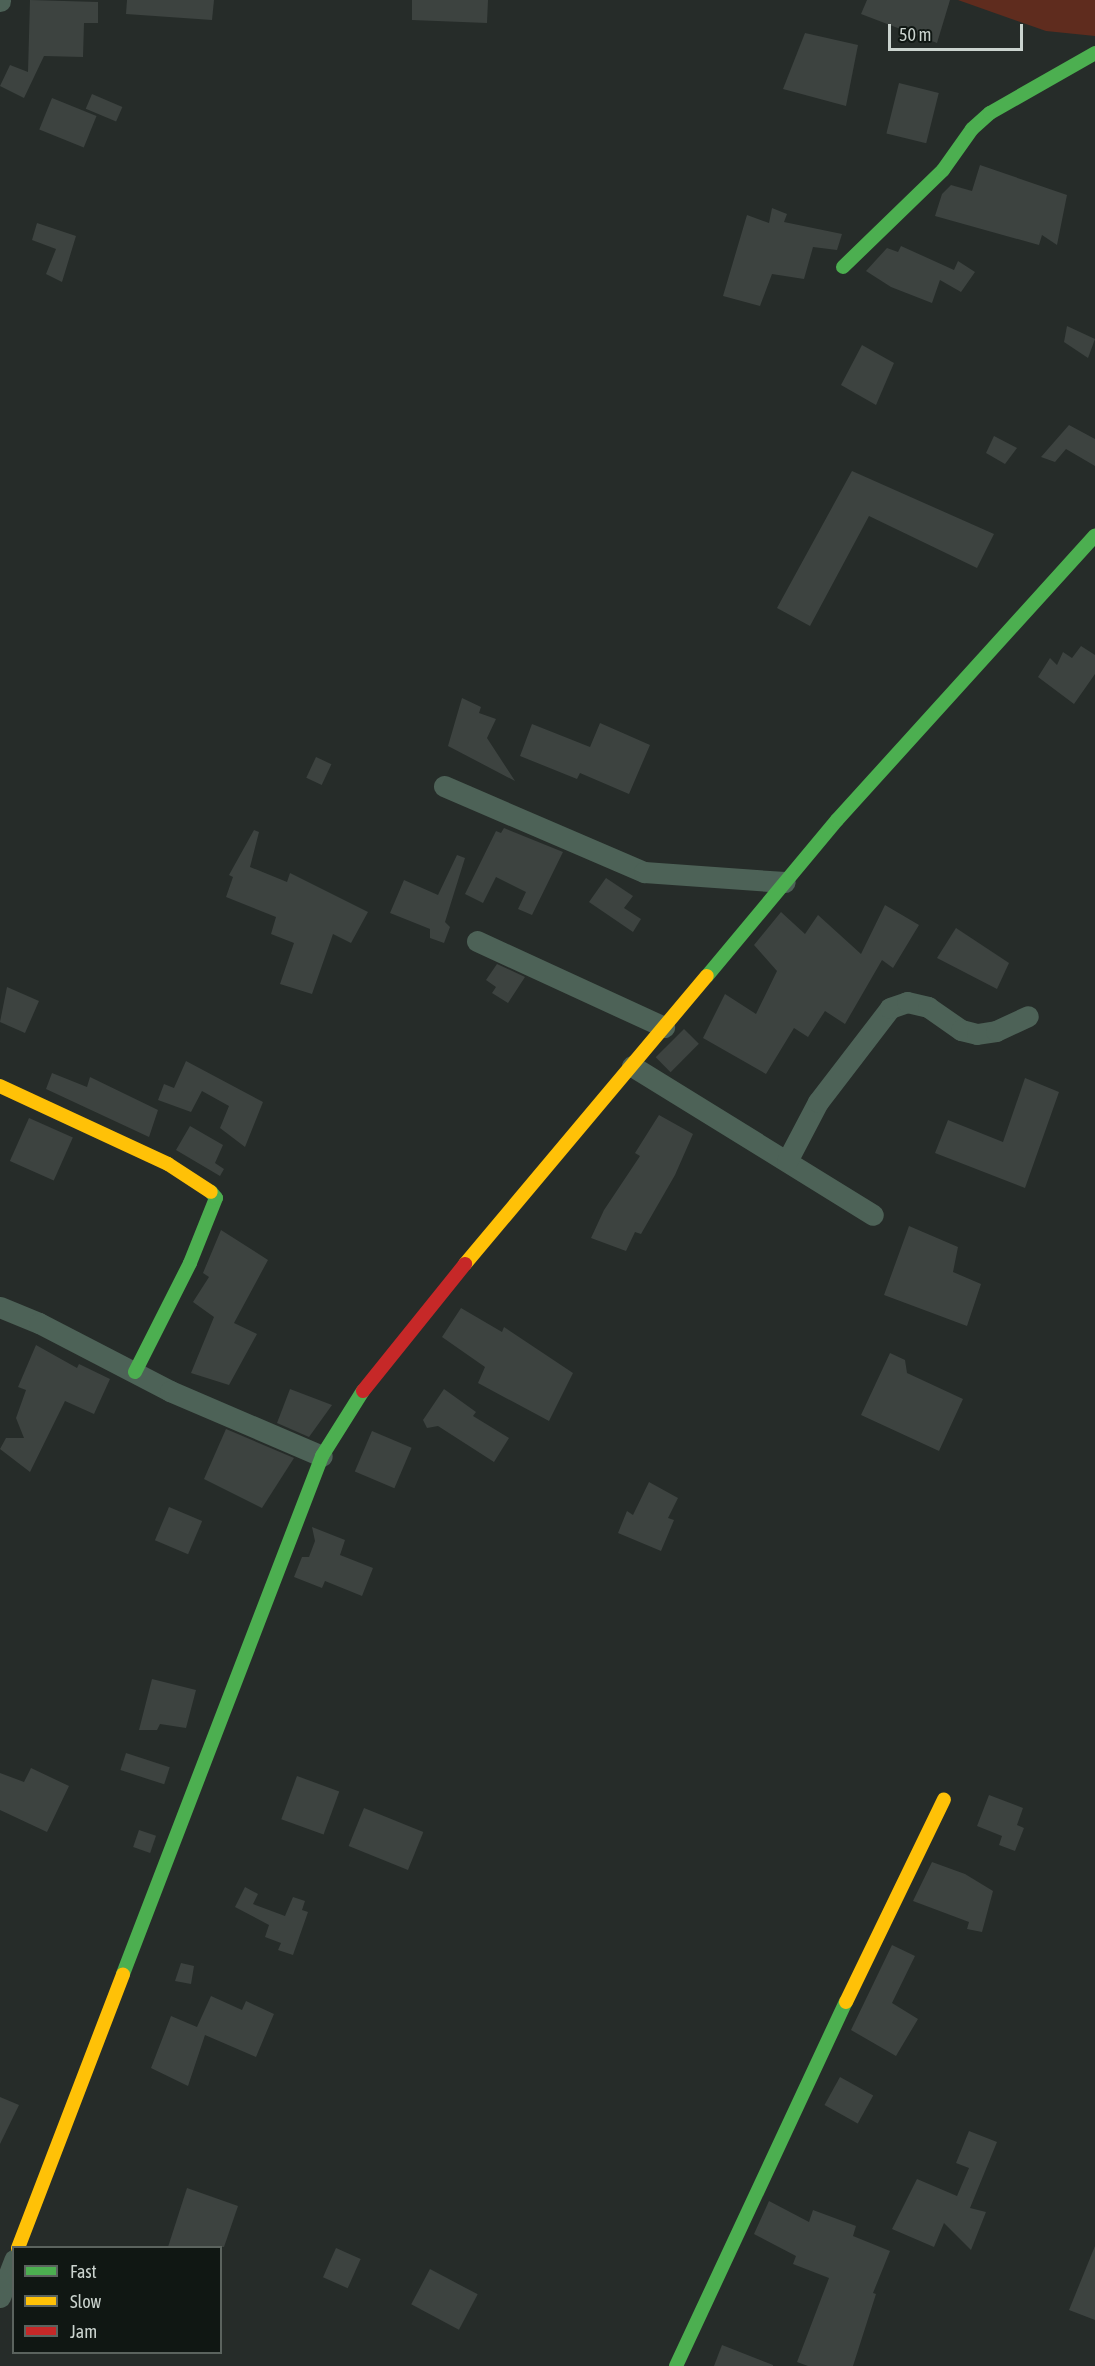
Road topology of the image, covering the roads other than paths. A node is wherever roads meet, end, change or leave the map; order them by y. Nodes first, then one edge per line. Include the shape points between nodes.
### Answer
1 (1095, 53) edge
2 (843, 267) dead end
3 (1095, 535) edge
4 (444, 786) dead end
5 (785, 882) junction
6 (477, 941) dead end
7 (1028, 1016) dead end
8 (664, 1027) junction
9 (632, 1066) junction
10 (0, 1086) edge
11 (787, 1161) junction
12 (873, 1215) dead end
13 (0, 1307) edge
14 (135, 1372) junction
15 (322, 1456) junction
16 (944, 1799) dead end
17 (18, 2246) edge
18 (12, 2265) edge
19 (0, 2297) edge
20 (676, 2366) edge

1 - 2 street via 990,113 972,129 943,170
3 - 5 street
4 - 5 street via 644,872
5 - 8 street
6 - 8 street
7 - 11 street via 996,1031 977,1034 961,1030 928,1007 907,1002 890,1008 818,1102
8 - 9 street
9 - 11 street
9 - 15 street via 360,1395
10 - 14 street via 168,1164 207,1186 216,1198 190,1263
11 - 12 street
13 - 14 street
14 - 15 street
15 - 17 street
16 - 20 street via 773,2153
18 - 19 street

